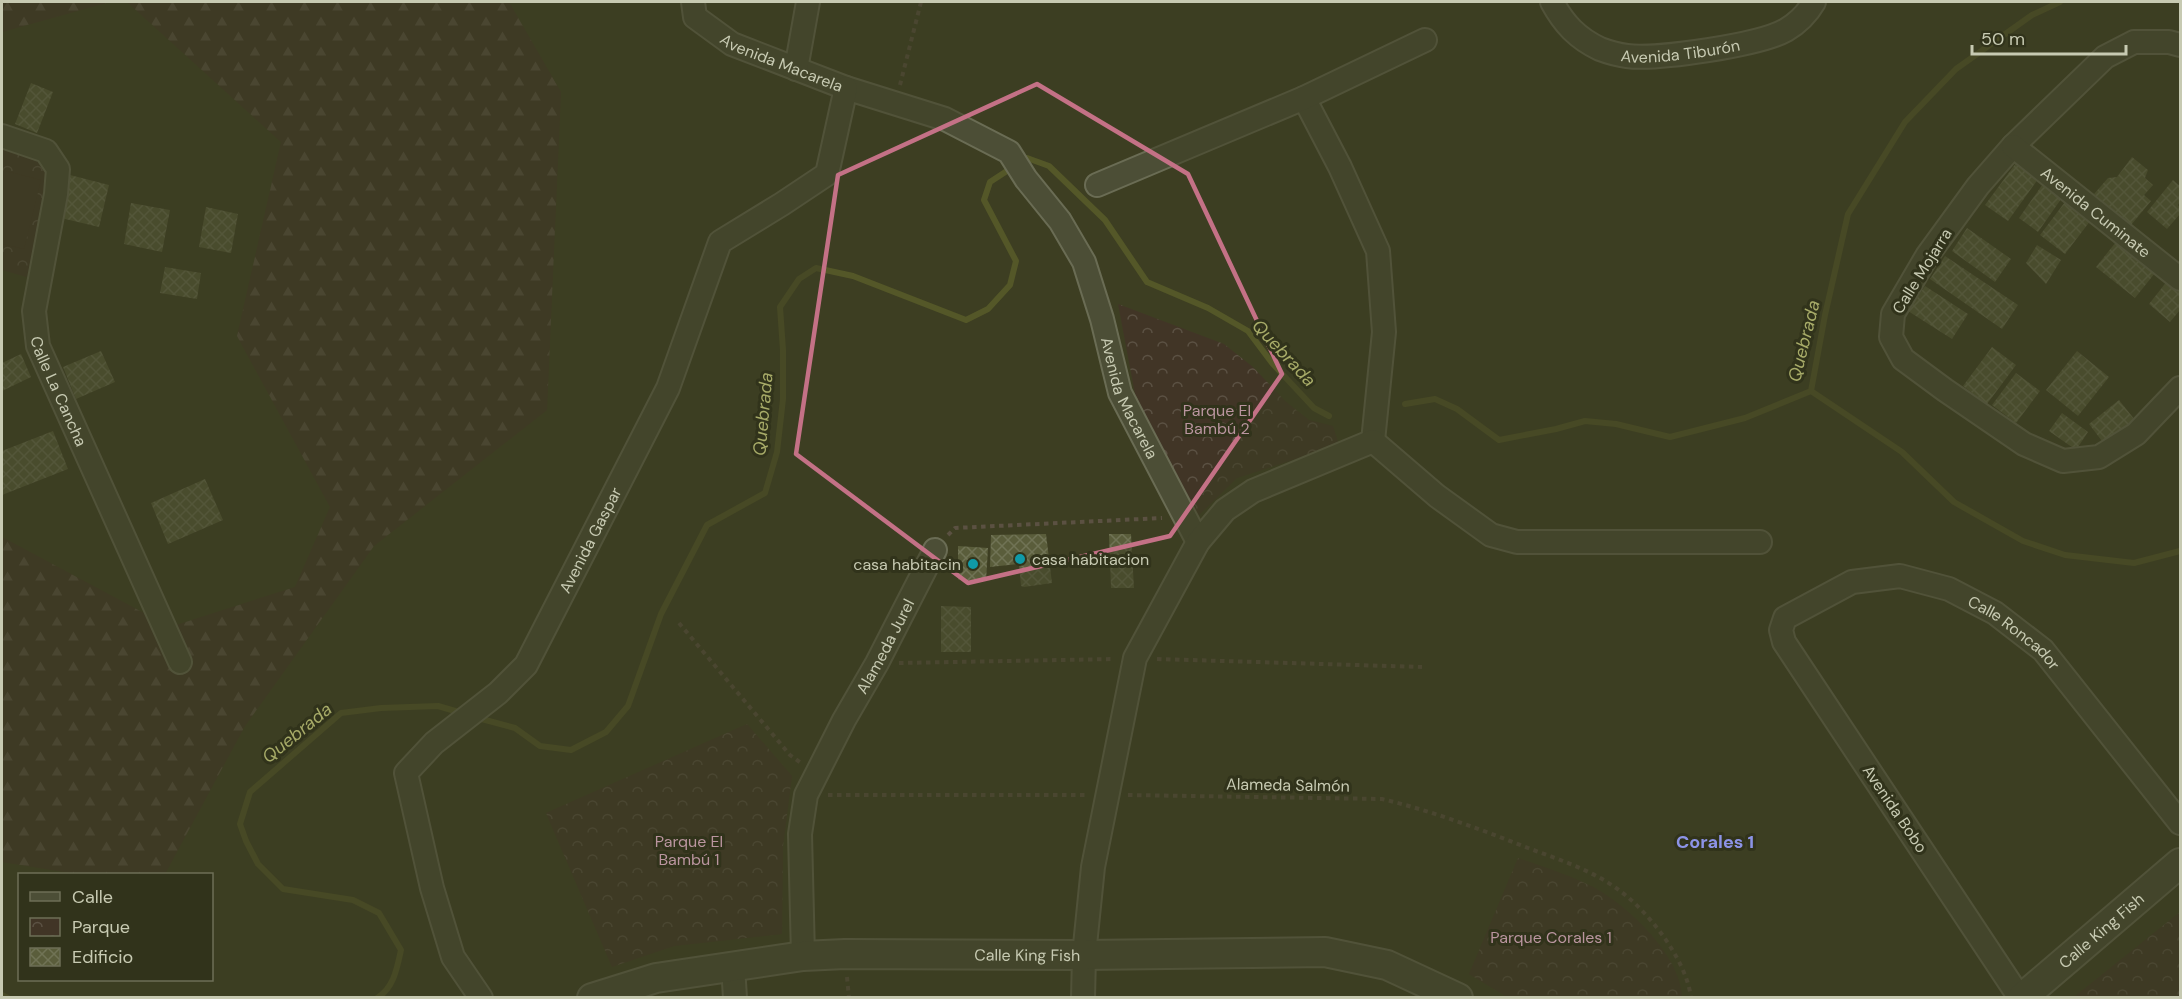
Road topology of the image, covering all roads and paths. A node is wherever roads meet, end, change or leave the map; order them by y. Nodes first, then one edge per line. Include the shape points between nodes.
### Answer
1 (693, 2) edge
2 (808, 2) edge
3 (921, 2) edge
4 (1552, 2) edge
5 (1814, 2) edge
6 (1425, 40) dead end
7 (2181, 45) edge
8 (796, 69) junction
9 (846, 88) junction
10 (1304, 98) junction
11 (896, 104) junction
12 (2, 136) edge
13 (2013, 146) junction
14 (1097, 185) dead end
15 (2181, 279) edge
16 (2181, 387) edge
17 (1373, 441) junction
18 (1184, 517) junction
19 (1198, 542) junction
20 (1761, 542) dead end
21 (934, 550) joint
22 (1785, 618) joint
23 (679, 623) dead end
24 (180, 662) dead end
25 (817, 773) junction
26 (806, 795) junction
27 (1106, 795) junction
28 (2181, 823) edge
29 (2181, 863) edge
30 (1084, 955) junction
31 (803, 956) junction
32 (733, 966) junction
33 (606, 995) edge
34 (481, 998) edge
35 (735, 998) edge
36 (1083, 998) edge
37 (1458, 998) edge
38 (1691, 998) edge
39 (2021, 998) edge

1 - 8 street, Avenida Macarela via 695,17 732,44
2 - 8 street
3 - 11 path
4 - 5 street, Avenida Tiburón via 1573,34 1601,49 1628,56 1685,54 1757,40 1785,31 1807,15
6 - 10 street
7 - 13 street, Calle Mojarra via 2134,42 2105,57
8 - 9 street, Avenida Macarela
9 - 11 street, Avenida Macarela
9 - 34 street, Avenida Gaspar via 827,174 720,242 668,388 526,665 498,693 434,743 406,773 432,888 453,957
10 - 14 street
10 - 17 street via 1378,251 1384,332
11 - 18 street, Avenida Macarela via 945,119 1009,152 1060,221 1084,262 1120,393
12 - 24 street, Calle La Cancha via 46,151 58,169 34,311 38,346
13 - 15 street, Avenida Cuminate
13 - 16 street, Calle Mojarra via 1934,247 1893,314 1891,337 1903,359 2025,444 2063,461 2099,457 2136,434
17 - 19 street via 1253,491 1225,510
17 - 20 street via 1437,496 1491,535 1517,542
18 - 19 street, Avenida Macarela
18 - 21 path via 955,528
19 - 27 street via 1135,658
21 - 25 street, Alameda Jurel
22 - 28 street, Calle Roncador via 1852,582 1900,576 1949,590 1995,613 2043,650
22 - 39 street, Avenida Bobo via 1781,630 1784,642
23 - 25 path via 790,755
25 - 26 street, Alameda Jurel
26 - 27 path, Alameda Salmón
26 - 31 street, Alameda Jurel via 800,834
27 - 30 street via 1093,867
27 - 38 path, Alameda Salmón via 1382,799 1494,834 1587,870 1630,898 1672,946
29 - 39 street, Calle King Fish
30 - 31 street, Calle King Fish
30 - 36 street
30 - 37 street, Calle King Fish via 1325,952 1387,964
31 - 32 street, Calle King Fish
32 - 33 street, Calle King Fish via 656,978
32 - 35 street

